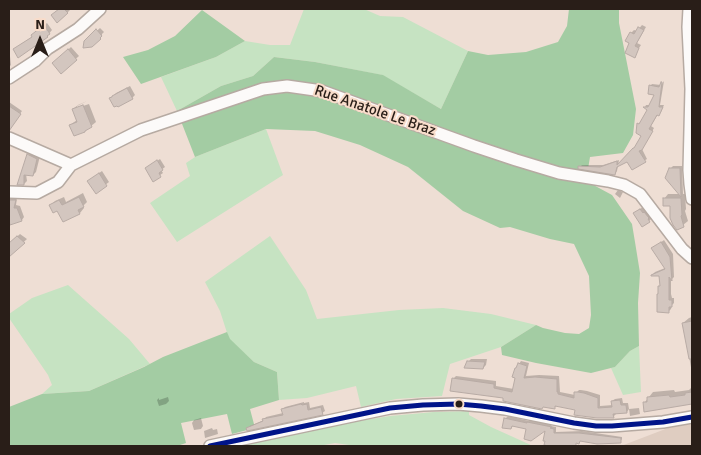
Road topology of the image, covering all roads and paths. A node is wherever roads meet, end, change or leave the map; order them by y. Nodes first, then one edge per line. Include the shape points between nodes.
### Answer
1 (100, 9) edge
2 (689, 9) edge
3 (9, 78) edge
4 (9, 138) edge
5 (72, 165) junction
6 (9, 192) edge
7 (692, 199) edge
8 (692, 258) edge
9 (692, 417) edge
10 (210, 446) edge

1 - 3 street via 78,29
2 - 7 street via 689,170
4 - 5 street
5 - 6 street via 58,182 37,193
5 - 8 street, Rue Anatole Le Braz via 141,130 263,89 287,86 322,91 516,160 559,173 624,185 640,194
9 - 10 street via 596,426 481,406 423,405 390,408

